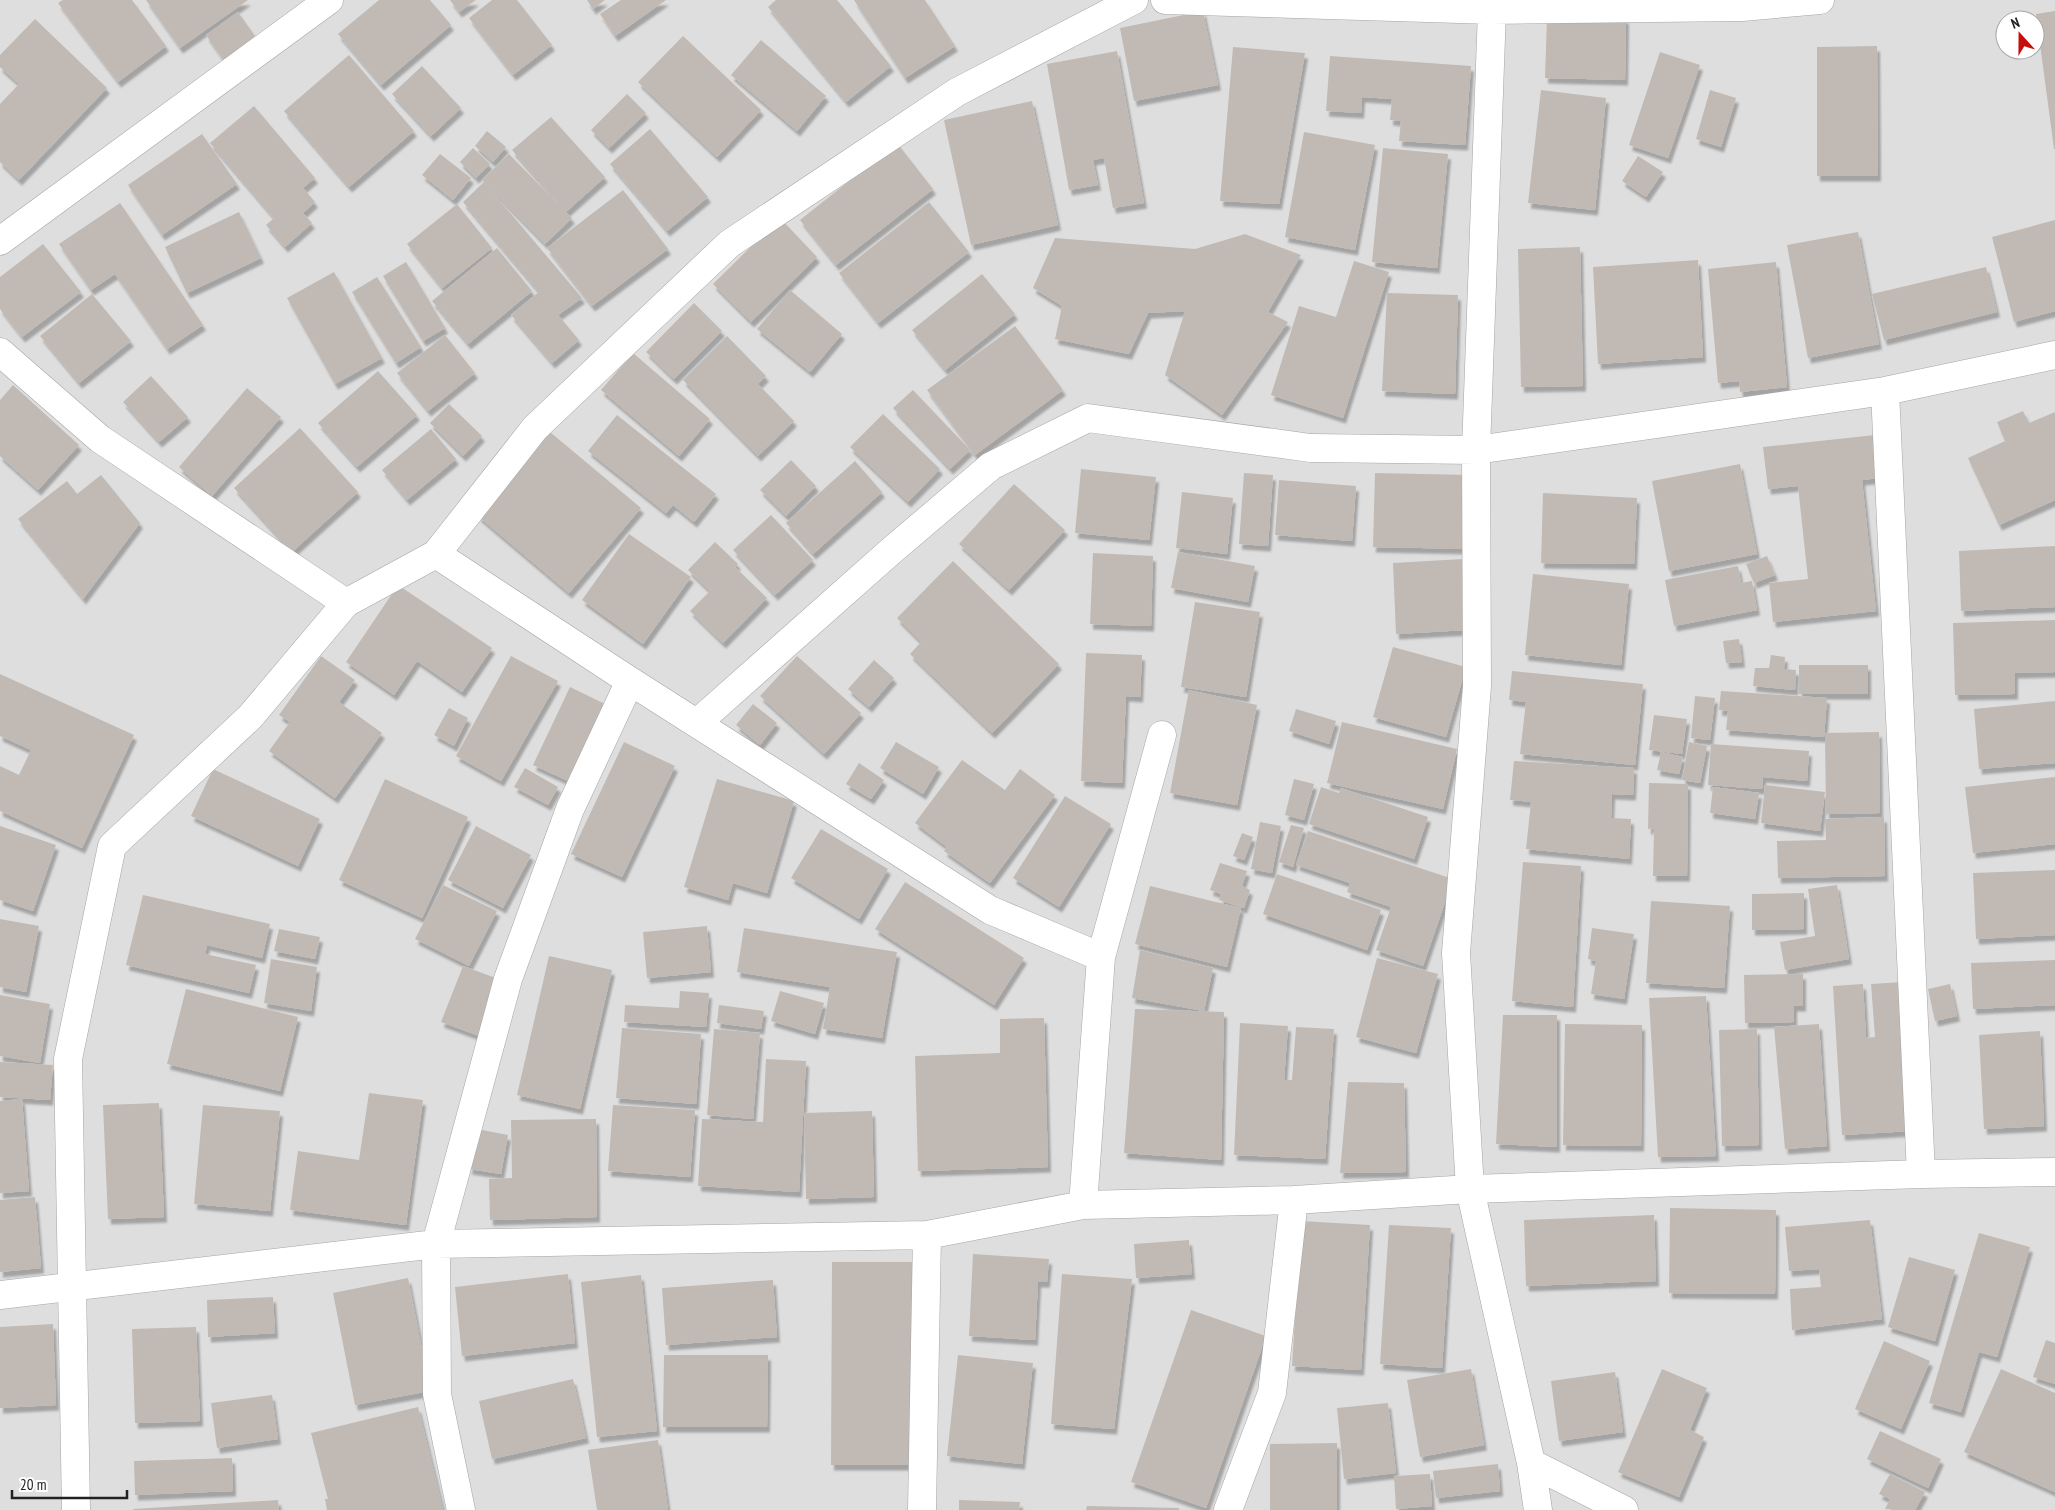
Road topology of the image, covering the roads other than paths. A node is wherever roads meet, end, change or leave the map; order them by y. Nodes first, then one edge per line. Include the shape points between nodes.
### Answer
1 (329, 0) edge
2 (1134, 0) edge
3 (1165, 0) edge
4 (1820, 0) edge
5 (1492, 10) junction
6 (0, 241) edge
7 (0, 352) edge
8 (2055, 355) edge
9 (1885, 391) junction
10 (1476, 450) junction
11 (436, 554) junction
12 (346, 603) junction
13 (630, 681) junction
14 (697, 723) junction
15 (1162, 735) dead end
16 (1101, 957) junction
17 (2055, 1172) edge
18 (1922, 1174) junction
19 (1470, 1189) junction
20 (1294, 1200) junction
21 (1083, 1205) junction
22 (927, 1235) junction
23 (436, 1244) junction
24 (72, 1288) junction
25 (0, 1295) edge
26 (1531, 1463) junction
27 (76, 1510) edge
28 (461, 1510) edge
29 (922, 1510) edge
30 (1228, 1510) edge
31 (1538, 1510) edge
32 (1624, 1510) edge

1 - 6 street
2 - 11 street via 957,92 728,244 535,428
3 - 5 street
4 - 5 street via 1742,8
5 - 10 street
7 - 12 street via 100,439
8 - 9 street
9 - 10 street
9 - 18 street
10 - 14 street via 1311,448 1088,418 991,466
10 - 19 street via 1477,686 1456,953
11 - 12 street
11 - 13 street
12 - 24 street via 250,717 112,846 68,1060
13 - 14 street
13 - 23 street via 570,809 508,979
14 - 16 street via 990,910
15 - 16 street
16 - 21 street
17 - 18 street
18 - 19 street
19 - 20 street
19 - 26 street
20 - 21 street
20 - 30 street via 1272,1393
21 - 22 street
22 - 23 street
22 - 29 street
23 - 24 street
23 - 28 street via 437,1394
24 - 25 street
24 - 27 street
26 - 31 street
26 - 32 street

